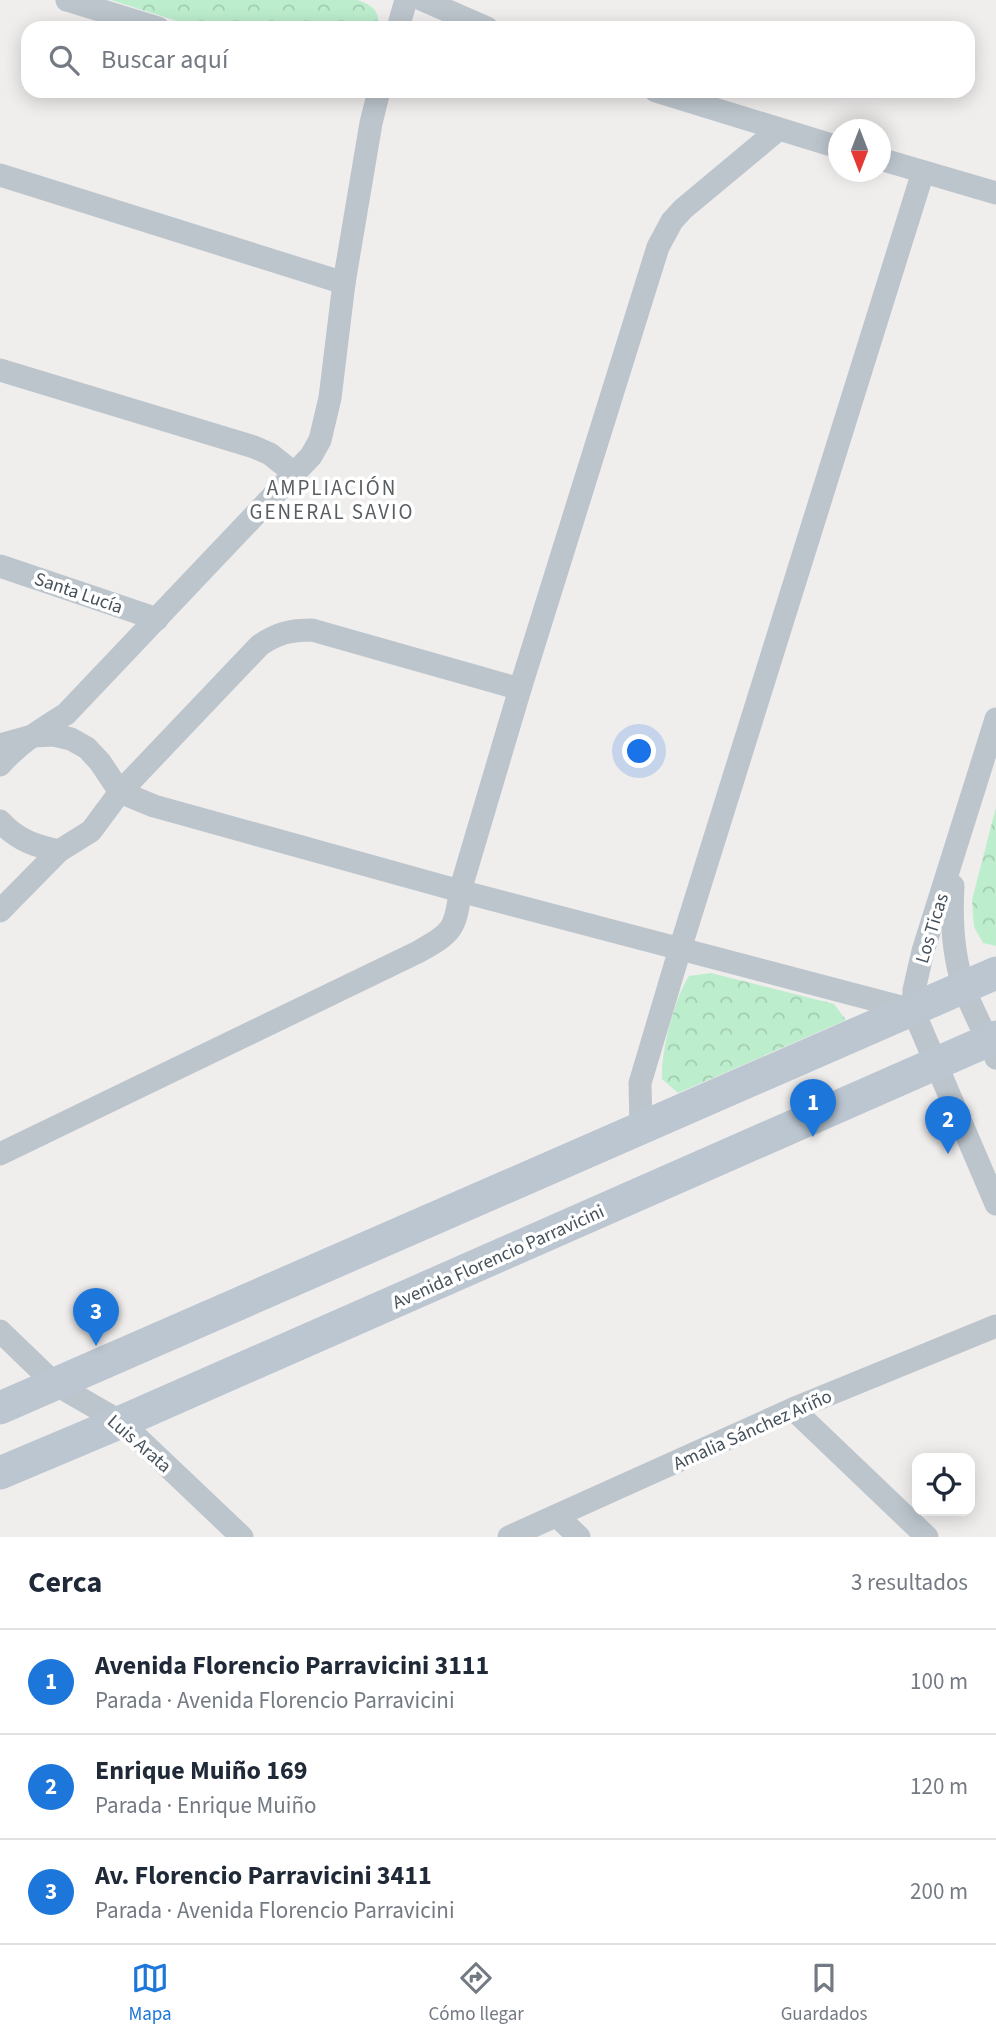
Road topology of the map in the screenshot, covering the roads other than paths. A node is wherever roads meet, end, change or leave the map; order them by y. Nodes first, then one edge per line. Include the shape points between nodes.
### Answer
1 (67, 0) edge
2 (406, 0) edge
3 (423, 0) edge
4 (135, 21) edge
5 (400, 21) edge
6 (470, 21) edge
7 (372, 98) edge
8 (679, 98) edge
9 (779, 129) junction
10 (828, 143) edge
11 (891, 162) edge
12 (923, 172) junction
13 (0, 175) edge
14 (996, 193) edge
15 (344, 283) junction
16 (0, 370) edge
17 (295, 474) junction
18 (0, 566) edge
19 (157, 619) junction
20 (520, 689) junction
21 (996, 719) edge
22 (32, 736) junction
23 (0, 745) edge
24 (0, 765) edge
25 (120, 792) junction
26 (0, 821) edge
27 (956, 848) junction
28 (59, 851) junction
29 (460, 891) junction
30 (0, 911) edge
31 (680, 949) junction
32 (996, 973) edge
33 (964, 988) junction
34 (913, 1010) junction
35 (993, 1045) edge
36 (935, 1063) junction
37 (641, 1127) junction
38 (0, 1154) edge
39 (996, 1204) edge
40 (996, 1326) edge
41 (0, 1331) edge
42 (55, 1384) junction
43 (0, 1408) edge
44 (793, 1409) junction
45 (121, 1422) junction
46 (0, 1473) edge
47 (556, 1516) junction
48 (242, 1537) edge
49 (509, 1537) edge
50 (579, 1537) edge
51 (927, 1537) edge

1 - 4 street
2 - 5 street
3 - 6 street
7 - 15 street
8 - 9 street
9 - 10 street
9 - 20 street via 682,209 664,233
11 - 12 street
12 - 14 street
12 - 31 street
13 - 15 street
15 - 17 street via 336,360 320,440
16 - 17 street via 254,447
17 - 19 street
18 - 19 street, Santa Lucía
19 - 22 street via 66,713
20 - 25 street via 312,630 278,633 260,645
20 - 29 street
21 - 27 street, Los Ticas
22 - 23 street
22 - 24 street
22 - 25 street via 54,735 87,748
25 - 28 street via 91,831
25 - 29 street via 153,806
26 - 28 street via 25,842
27 - 33 street, Los Ticas via 951,914
27 - 34 street, Los Ticas via 923,951
28 - 30 street
29 - 31 street
29 - 38 street via 454,924 442,939
31 - 34 street
31 - 37 street via 640,1083
32 - 33 main road
33 - 34 main road
33 - 35 street, Los Ticas
34 - 36 street
34 - 37 main road
35 - 36 main road, Avenida Florencio Parravicini
36 - 39 street
36 - 45 main road, Avenida Florencio Parravicini
37 - 42 main road
40 - 44 street, Amalia Sánchez Ariño
41 - 42 street, Luis Arata
42 - 43 main road
42 - 45 street, Luis Arata
44 - 47 street, Amalia Sánchez Ariño
44 - 51 street
45 - 46 main road, Avenida Florencio Parravicini
45 - 48 street, Luis Arata
47 - 49 street, Amalia Sánchez Ariño
47 - 50 street

